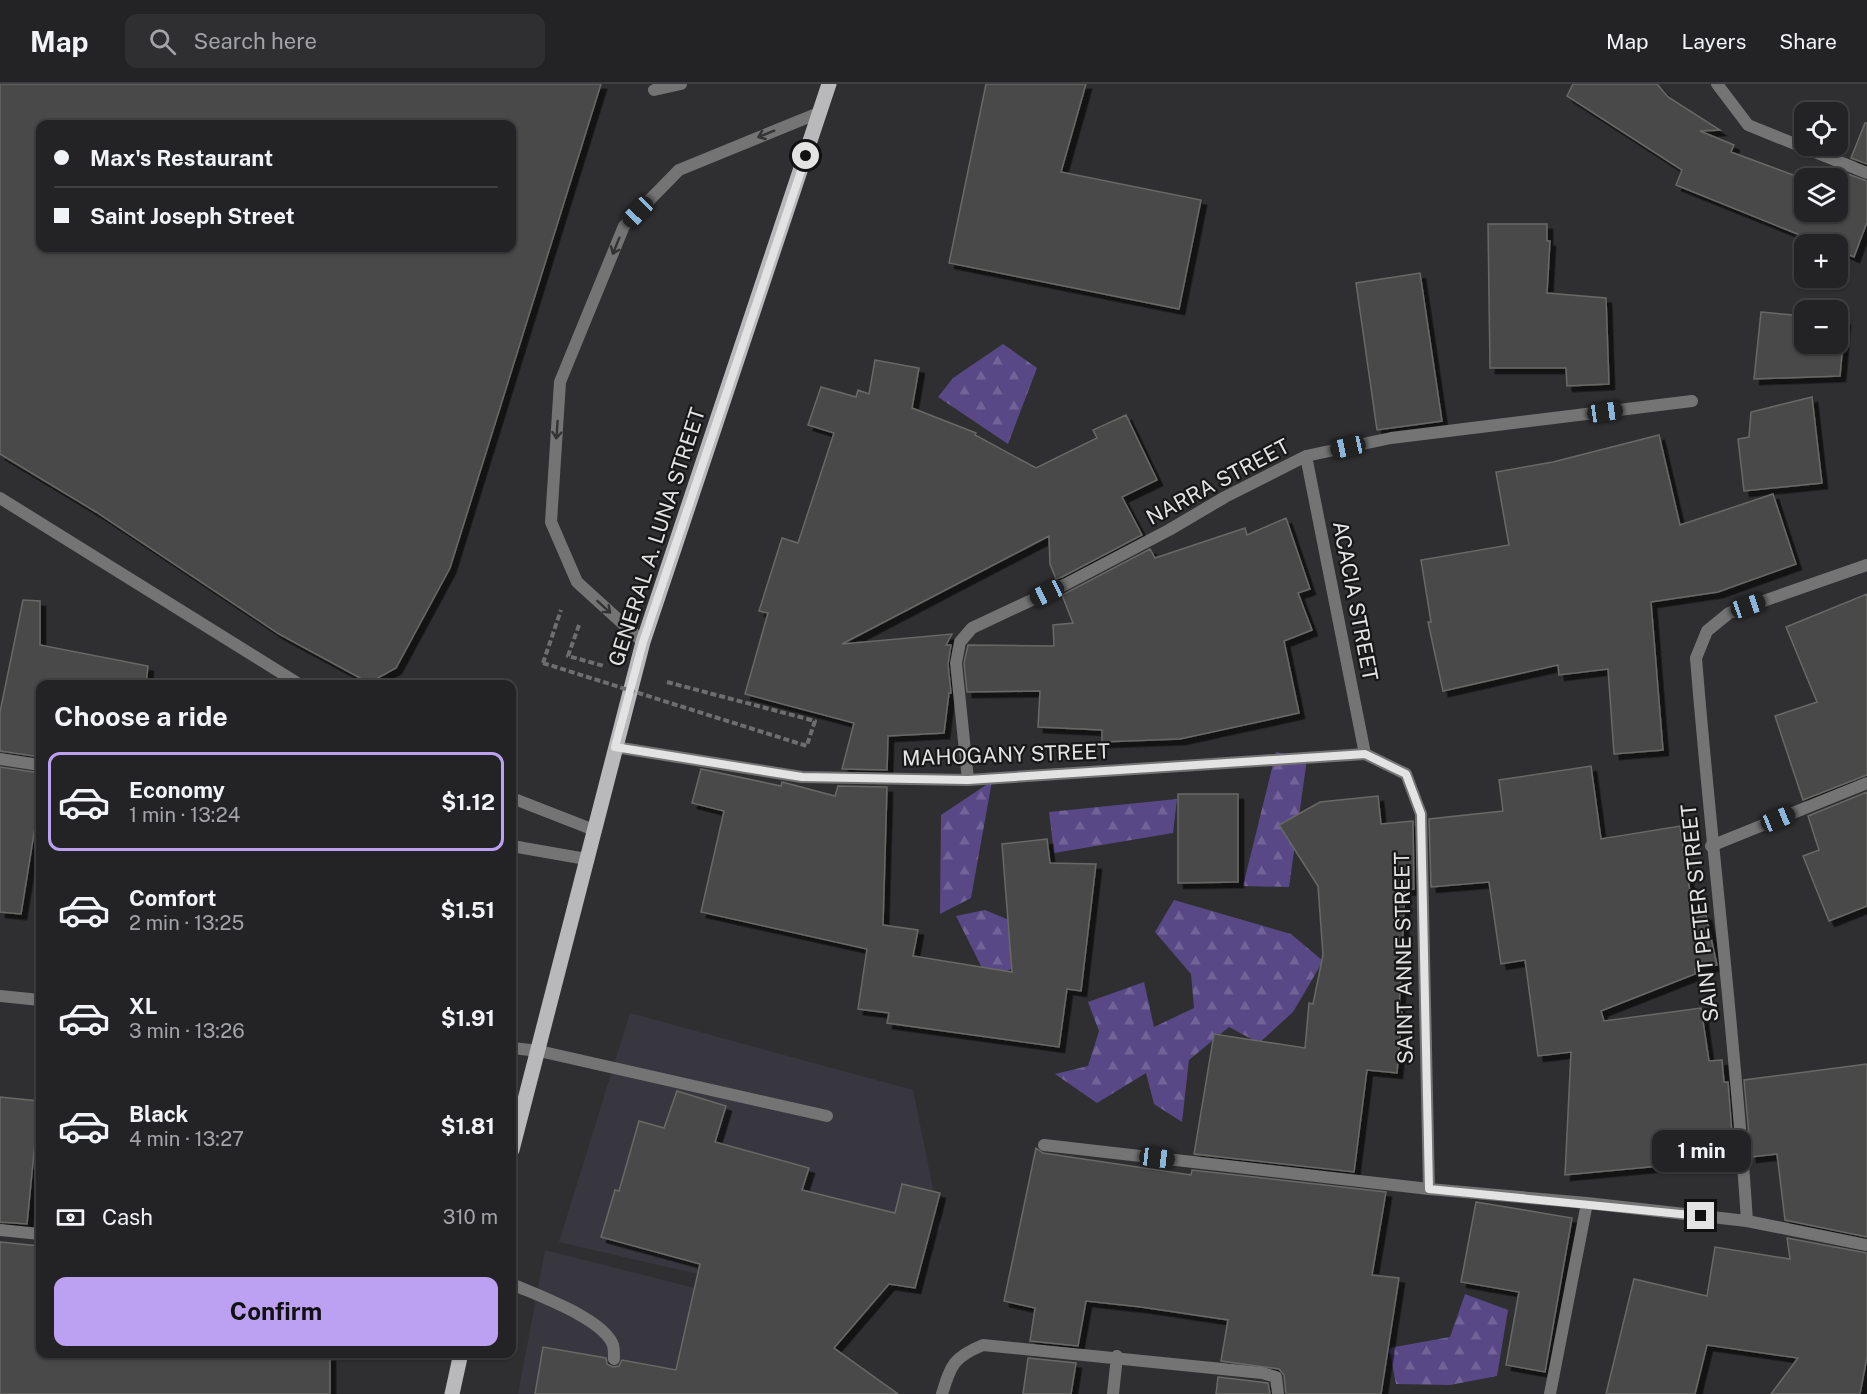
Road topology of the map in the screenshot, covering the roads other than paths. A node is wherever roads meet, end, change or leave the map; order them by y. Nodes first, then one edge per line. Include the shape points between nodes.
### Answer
1 (681, 84) edge
2 (829, 84) edge
3 (1717, 84) edge
4 (654, 90) dead end
5 (820, 112) junction
6 (1867, 173) edge
7 (1692, 401) dead end
8 (1306, 456) junction
9 (0, 498) edge
10 (1867, 565) edge
11 (643, 642) junction
12 (293, 680) edge
13 (615, 747) junction
14 (1365, 754) junction
15 (0, 759) edge
16 (36, 764) edge
17 (968, 780) junction
18 (1867, 783) edge
19 (516, 800) edge
20 (594, 830) junction
21 (1711, 846) junction
22 (516, 847) edge
23 (586, 859) junction
24 (0, 996) edge
25 (36, 1000) edge
26 (516, 1048) edge
27 (539, 1051) junction
28 (827, 1116) dead end
29 (516, 1135) edge
30 (1044, 1145) dead end
31 (1429, 1189) junction
32 (1587, 1203) junction
33 (1747, 1221) junction
34 (0, 1230) edge
35 (36, 1234) edge
36 (1867, 1245) edge
37 (516, 1286) edge
38 (1117, 1356) junction
39 (460, 1358) edge
40 (614, 1359) dead end
41 (452, 1394) edge
42 (942, 1394) edge
43 (1113, 1394) edge
44 (1278, 1394) edge
45 (1550, 1394) edge

1 - 4 street
2 - 5 main road, GENERAL A. LUNA STREET
3 - 6 street via 1748,125
5 - 11 main road, GENERAL A. LUNA STREET
5 -> 11 street via 679,170 624,226 560,382 551,522 577,582
7 - 8 street, NARRA STREET via 1391,438
8 - 14 street, ACACIA STREET
8 - 17 street, NARRA STREET via 1066,585 972,628 960,642 956,663
9 - 12 street
10 - 21 street, SAINT PETER STREET via 1729,613 1707,631 1696,658
11 - 13 main road, GENERAL A. LUNA STREET
13 - 17 street, MAHOGANY STREET via 802,777
13 - 20 main road, GENERAL A. LUNA STREET
14 - 17 street, MAHOGANY STREET
14 - 31 street, SAINT ANNE STREET via 1406,774 1421,814
15 - 16 street
18 - 21 street
19 - 20 street
20 - 23 main road, GENERAL A. LUNA STREET
21 - 33 street, SAINT PETER STREET via 1739,1101
22 - 23 street
23 - 27 main road, GENERAL A. LUNA STREET
24 - 25 street
26 - 27 street
27 - 28 street
27 - 29 main road, GENERAL A. LUNA STREET
30 - 31 street
31 - 32 street
32 - 33 street
32 - 45 street
33 - 36 street
34 - 35 street
37 - 40 street via 602,1330 613,1344
38 - 42 street via 983,1345 961,1354 948,1372
38 - 43 street
38 - 44 street via 1262,1373 1276,1377
39 - 41 main road

